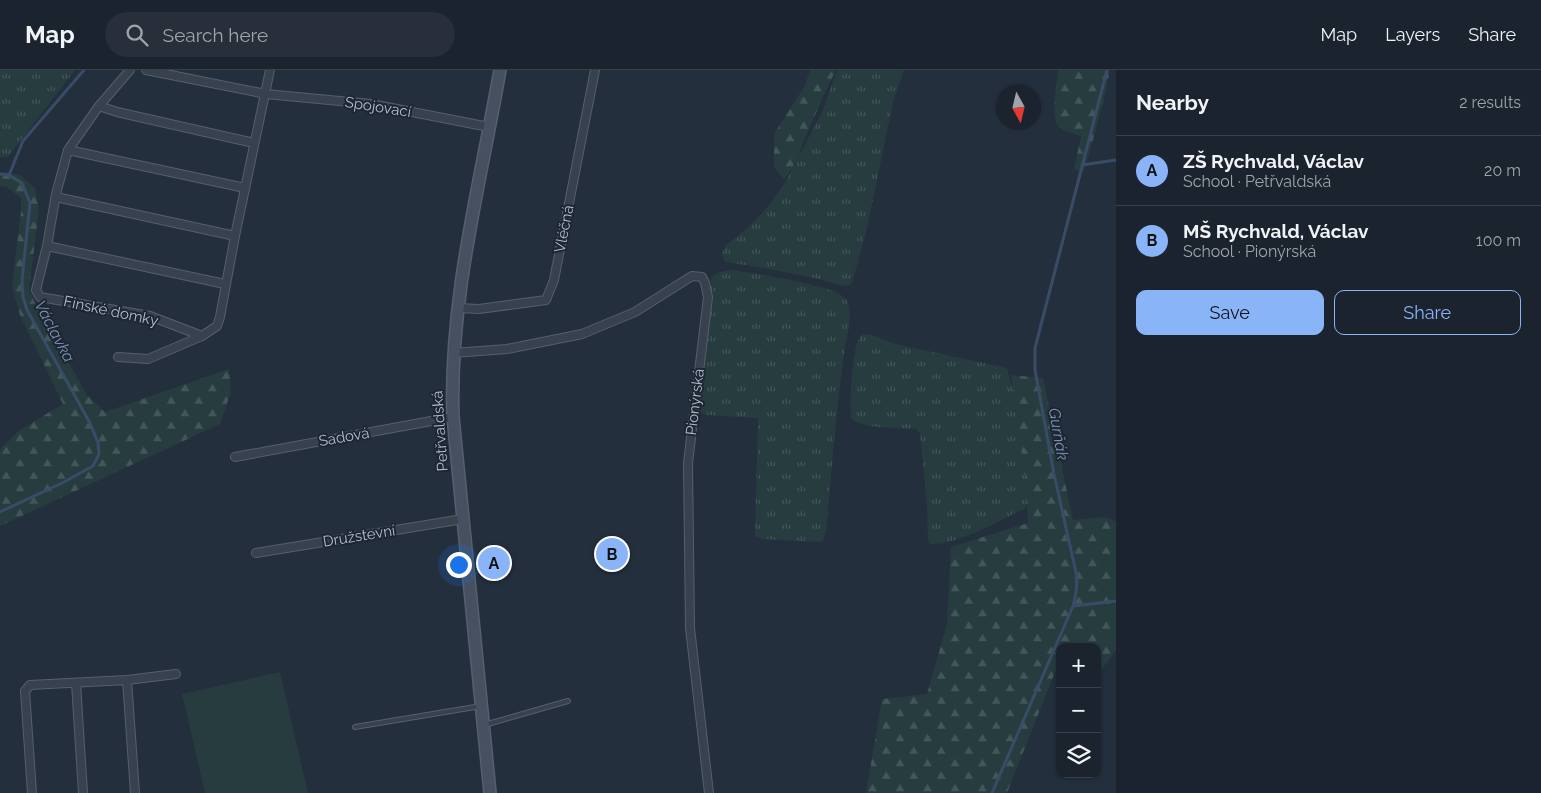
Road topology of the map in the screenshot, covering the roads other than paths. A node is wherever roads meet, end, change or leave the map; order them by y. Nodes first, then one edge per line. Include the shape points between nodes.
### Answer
1 (130, 70) edge
2 (146, 70) edge
3 (270, 70) edge
4 (500, 70) edge
5 (596, 70) edge
6 (266, 94) junction
7 (99, 106) junction
8 (489, 127) junction
9 (254, 142) junction
10 (68, 150) junction
11 (245, 188) junction
12 (56, 198) junction
13 (235, 236) junction
14 (47, 246) junction
15 (226, 284) junction
16 (458, 308) junction
17 (202, 336) junction
18 (453, 353) junction
19 (118, 357) dead end
20 (453, 417) junction
21 (235, 457) dead end
22 (463, 520) junction
23 (256, 554) dead end
24 (176, 674) dead end
25 (127, 680) junction
26 (76, 683) junction
27 (568, 701) dead end
28 (481, 706) junction
29 (483, 725) junction
30 (355, 727) dead end
31 (32, 793) edge
32 (83, 793) edge
33 (135, 793) edge
34 (490, 793) edge
35 (709, 793) edge

1 - 7 street, Finské domky
2 - 6 street
3 - 6 street
4 - 8 street, Petřvaldská
5 - 16 street, Vléčná via 554,280 546,300 479,309
6 - 8 street, Spojovací via 371,104
6 - 9 street
7 - 9 street
7 - 10 street, Finské domky
8 - 16 street, Petřvaldská
9 - 11 street
10 - 11 street
10 - 12 street, Finské domky
11 - 13 street
12 - 13 street
12 - 14 street, Finské domky
13 - 15 street
14 - 15 street
14 - 17 street, Finské domky via 36,290 40,297 150,316
15 - 17 street via 217,326
16 - 18 street, Petřvaldská
17 - 19 street via 148,360
18 - 20 street, Petřvaldská
18 - 35 street, Pionýrská via 507,349 582,334 635,312 692,276 702,277 708,297 688,482 690,628
20 - 21 street, Sadová
20 - 22 street, Petřvaldská
22 - 23 street, Družstevní
22 - 28 street, Petřvaldská
24 - 25 street
25 - 26 street
25 - 33 street
26 - 31 street via 30,685 25,691
26 - 32 street
27 - 29 lane
28 - 29 street, Petřvaldská
28 - 30 lane
29 - 34 street, Petřvaldská

